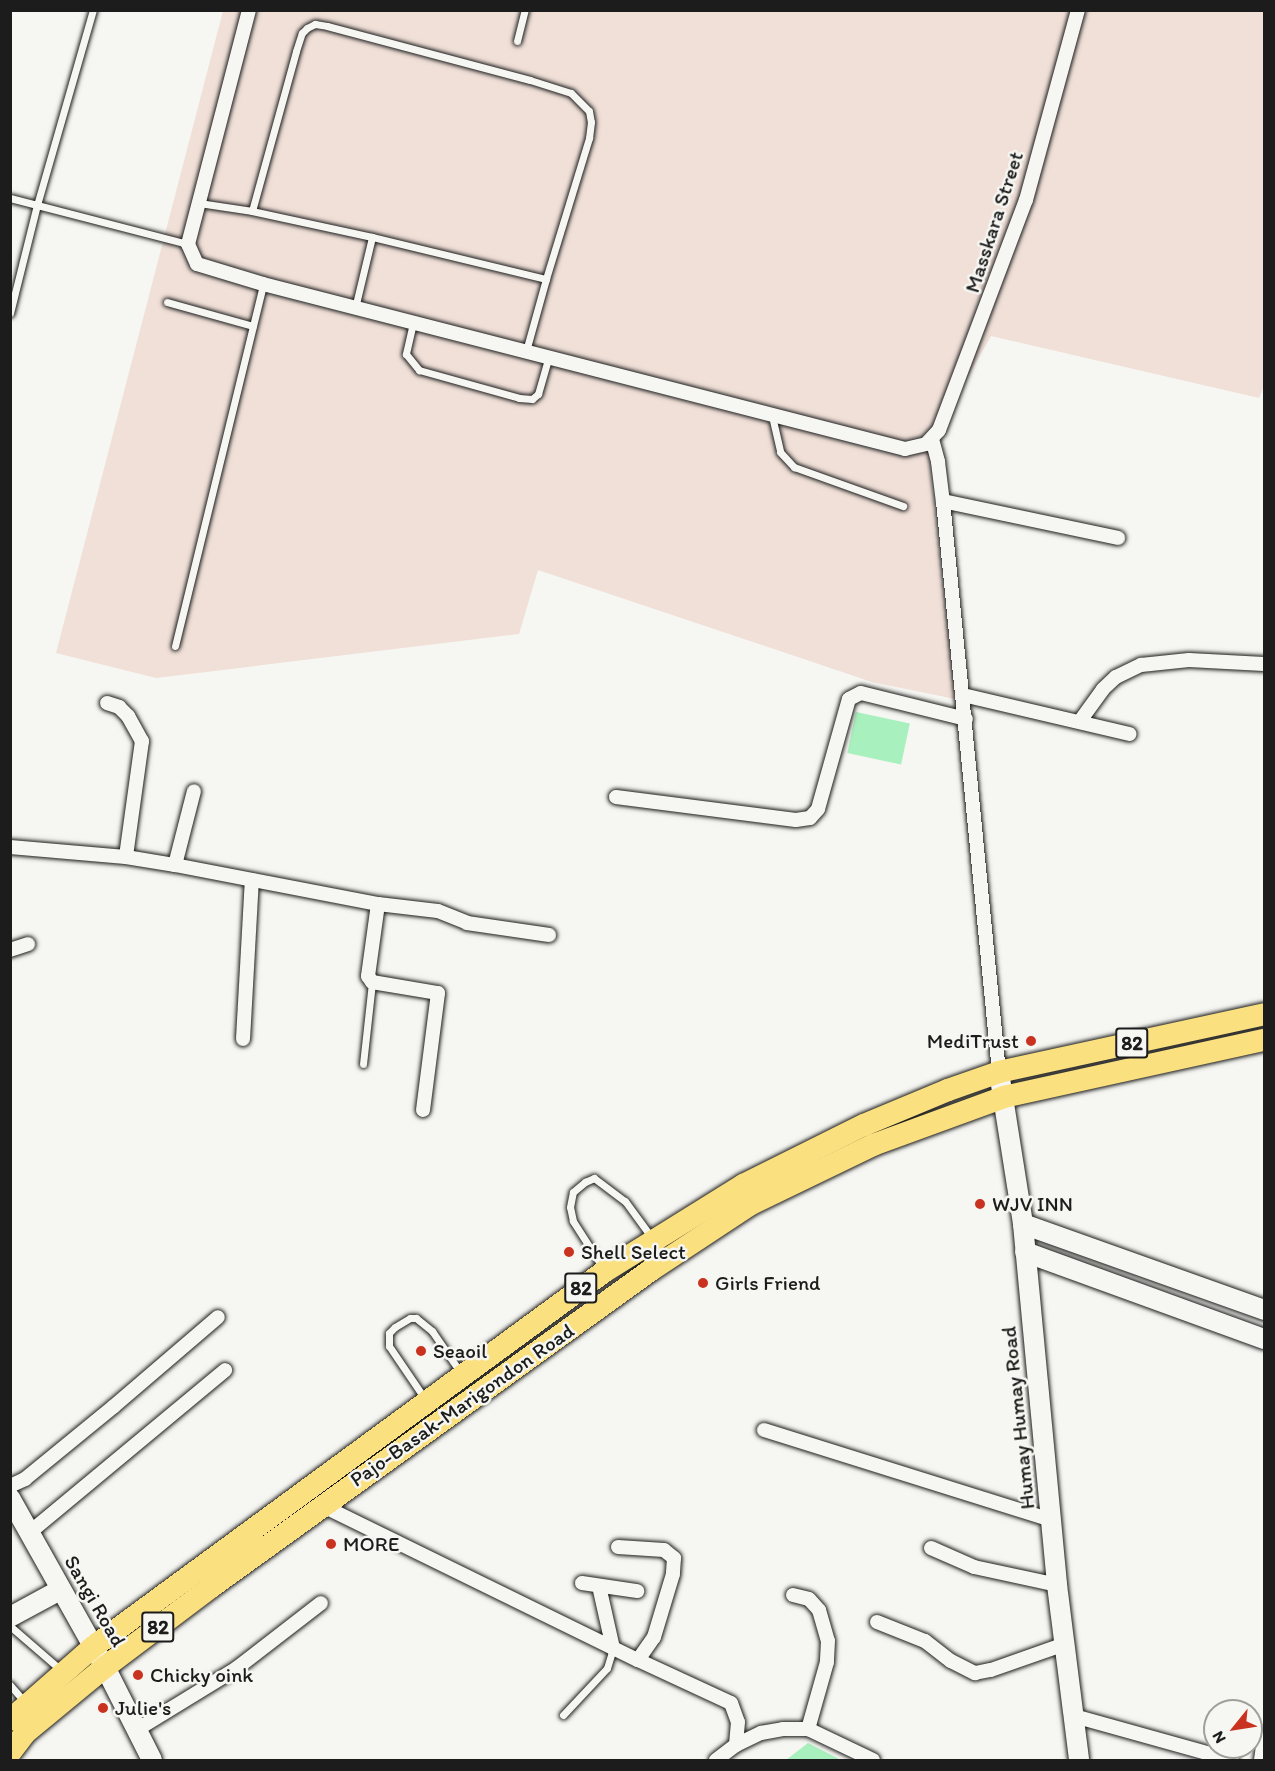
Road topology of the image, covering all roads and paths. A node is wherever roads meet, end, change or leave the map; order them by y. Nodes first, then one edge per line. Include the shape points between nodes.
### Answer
1 (93, 10) edge
2 (249, 10) edge
3 (525, 10) edge
4 (1078, 10) edge
5 (517, 41) dead end
6 (10, 198) edge
7 (199, 202) junction
8 (37, 205) junction
9 (252, 211) junction
10 (372, 237) junction
11 (188, 244) junction
12 (546, 279) junction
13 (263, 284) junction
14 (167, 302) dead end
15 (355, 308) junction
16 (10, 314) edge
17 (413, 323) junction
18 (253, 326) junction
19 (526, 352) junction
20 (548, 358) junction
21 (772, 416) junction
22 (932, 439) junction
23 (943, 501) junction
24 (903, 506) dead end
25 (1118, 538) dead end
26 (175, 646) dead end
27 (1264, 664) edge
28 (963, 695) junction
29 (108, 703) dead end
30 (966, 719) junction
31 (1080, 722) junction
32 (1129, 734) dead end
33 (194, 791) dead end
34 (616, 797) dead end
35 (10, 847) edge
36 (126, 857) junction
37 (175, 865) junction
38 (252, 880) junction
39 (378, 904) junction
40 (549, 935) dead end
41 (28, 944) dead end
42 (10, 950) edge
43 (372, 982) junction
44 (1264, 1014) edge
45 (243, 1039) dead end
46 (1264, 1040) edge
47 (363, 1065) dead end
48 (999, 1072) junction
49 (1004, 1097) junction
50 (423, 1110) dead end
51 (1023, 1224) junction
52 (654, 1240) junction
53 (1025, 1252) junction
54 (605, 1270) junction
55 (1262, 1309) edge
56 (218, 1317) dead end
57 (1257, 1336) edge
58 (225, 1370) dead end
59 (463, 1375) junction
60 (427, 1401) junction
61 (764, 1430) dead end
62 (10, 1486) edge
63 (10, 1498) edge
64 (321, 1505) junction
65 (1052, 1520) junction
66 (29, 1533) junction
67 (618, 1547) dead end
68 (931, 1548) dead end
69 (582, 1583) dead end
70 (599, 1586) junction
71 (1058, 1586) junction
72 (60, 1590) junction
73 (637, 1591) dead end
74 (793, 1595) dead end
75 (321, 1603) dead end
76 (10, 1617) edge
77 (877, 1622) dead end
78 (10, 1626) edge
79 (1065, 1644) junction
80 (93, 1647) junction
81 (613, 1648) junction
82 (638, 1660) junction
83 (105, 1667) junction
84 (63, 1672) junction
85 (10, 1685) edge
86 (27, 1704) junction
87 (563, 1715) dead end
88 (1074, 1716) junction
89 (10, 1720) edge
90 (808, 1729) junction
91 (136, 1730) junction
92 (1264, 1738) edge
93 (736, 1745) junction
94 (10, 1753) edge
95 (152, 1761) edge
96 (717, 1761) edge
97 (873, 1761) edge
98 (1079, 1761) edge
99 (1232, 1761) edge
100 (1261, 1761) edge

1 - 8 lane
2 - 7 street
3 - 5 lane
4 - 22 street, Masskara Street via 1026,200 948,408
6 - 8 lane
7 - 9 lane
7 - 11 street
8 - 11 lane
8 - 16 lane
9 - 10 lane
9 - 12 lane via 302,33 315,24 327,26 530,80 571,93 580,100 589,111 588,138
10 - 12 lane
10 - 15 lane
11 - 13 street via 197,264
12 - 19 lane
13 - 15 street
13 - 18 lane
14 - 18 lane
15 - 17 street
17 - 19 street
17 - 20 lane via 406,354 420,370 519,398 532,399 538,394
18 - 26 lane
19 - 20 street
20 - 21 street
21 - 22 street via 895,449 916,447
21 - 24 lane via 780,452 794,467
22 - 23 street
23 - 25 street
23 - 28 street
27 - 31 street via 1189,660 1141,665 1116,677 1103,689
28 - 30 street
28 - 31 street
29 - 36 street via 128,716 142,741
30 - 34 street via 861,693 849,699 818,809 810,818 796,820
30 - 48 street
31 - 32 street
33 - 37 street
35 - 36 street
36 - 37 street
37 - 38 street
38 - 39 street
38 - 45 street
39 - 40 street via 438,911 466,923
39 - 43 street via 368,976
41 - 42 street
43 - 47 lane
43 - 50 street via 438,993
44 - 48 main road, Pajo-Basak-Marigondon Road / 82
46 - 49 main road, Pajo-Basak-Marigondon Road / 82
48 - 49 street, Humay Humay Road
48 - 52 main road, Pajo-Basak-Marigondon Road / 82 via 937,1094 820,1146 743,1185
49 - 51 street, Humay Humay Road
49 - 64 main road, Pajo-Basak-Marigondon Road / 82 via 873,1145 751,1204 651,1270
51 - 53 street, Humay Humay Road
51 - 55 street
52 - 54 main road, Pajo-Basak-Marigondon Road / 82
52 - 54 lane via 625,1201 594,1178 585,1182 573,1192 573,1221
53 - 57 street
53 - 65 street, Humay Humay Road
54 - 59 main road, Pajo-Basak-Marigondon Road / 82
55 - 57 street
56 - 62 street via 78,1436 25,1479
58 - 66 street
59 - 60 main road, Pajo-Basak-Marigondon Road / 82
59 - 60 lane via 432,1331 416,1318 394,1328 389,1333 389,1346
60 - 80 main road, Pajo-Basak-Marigondon Road / 82
61 - 65 street
63 - 66 street, Sangi Road
64 - 81 street
64 - 83 main road, Pajo-Basak-Marigondon Road / 82
65 - 71 street, Humay Humay Road
66 - 72 street, Sangi Road
67 - 82 street via 664,1550 674,1558 654,1637
68 - 71 street via 974,1567
69 - 70 street
70 - 73 street
70 - 81 street
71 - 79 street, Humay Humay Road
72 - 76 street
72 - 80 street, Sangi Road
74 - 90 street via 810,1599 819,1610 828,1641 827,1662
75 - 91 street via 237,1668
77 - 79 street via 925,1641 975,1673
78 - 84 lane
79 - 88 street, Humay Humay Road
80 - 83 street, Sangi Road
80 - 84 main road, Pajo-Basak-Marigondon Road / 82
81 - 82 street
81 - 87 lane via 607,1668
82 - 93 street via 731,1703 738,1722
83 - 91 street, Sangi Road
83 - 94 main road, Pajo-Basak-Marigondon Road / 82 via 25,1733
84 - 86 main road, Pajo-Basak-Marigondon Road / 82
85 - 86 lane
86 - 89 main road, Pajo-Basak-Marigondon Road / 82
88 - 98 street, Humay Humay Road
88 - 99 street
90 - 93 street via 761,1733
90 - 97 street
91 - 95 street, Sangi Road
92 - 100 street
93 - 96 street

